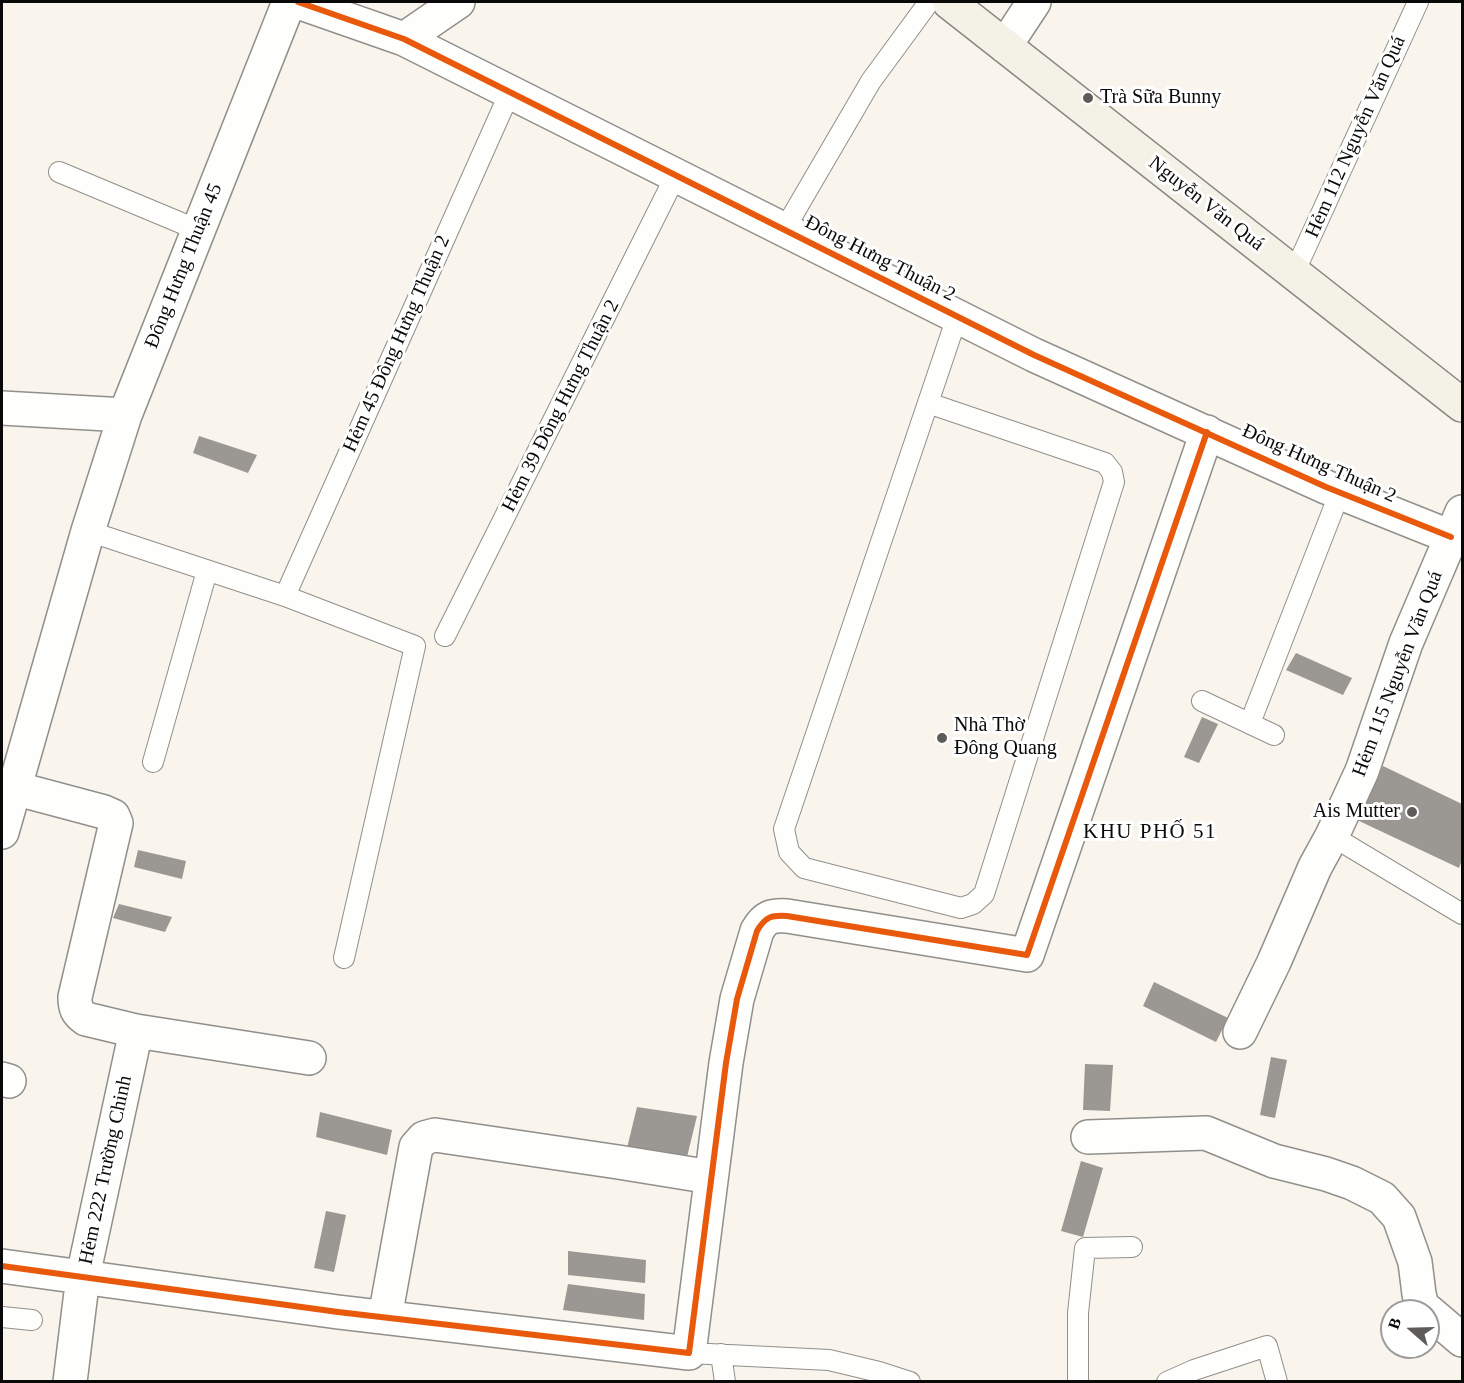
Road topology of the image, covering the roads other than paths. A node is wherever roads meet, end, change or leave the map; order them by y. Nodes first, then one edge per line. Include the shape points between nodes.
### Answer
1 (289, 2) edge
2 (298, 2) edge
3 (458, 2) edge
4 (929, 2) edge
5 (949, 2) edge
6 (1034, 2) edge
7 (1418, 2) edge
8 (336, 8) edge
9 (404, 39) junction
10 (1005, 46) junction
11 (510, 92) junction
12 (59, 172) dead end
13 (676, 175) junction
14 (198, 230) junction
15 (784, 230) junction
16 (1294, 273) junction
17 (957, 317) junction
18 (928, 403) junction
19 (1462, 405) edge
20 (2, 408) edge
21 (124, 415) junction
22 (1207, 432) junction
23 (1340, 492) junction
24 (1457, 524) edge
25 (88, 531) junction
26 (207, 570) junction
27 (285, 596) junction
28 (445, 636) dead end
29 (1202, 701) dead end
30 (1250, 723) junction
31 (1274, 735) dead end
32 (153, 762) dead end
33 (14, 788) junction
34 (2, 832) edge
35 (1332, 836) junction
36 (1462, 914) edge
37 (344, 958) dead end
38 (136, 1031) junction
39 (1240, 1032) dead end
40 (309, 1058) dead end
41 (1088, 1137) dead end
42 (711, 1177) junction
43 (1132, 1247) dead end
44 (2, 1266) edge
45 (83, 1276) junction
46 (1420, 1299) edge
47 (2, 1317) edge
48 (385, 1317) junction
49 (32, 1320) dead end
50 (1440, 1321) edge
51 (1462, 1340) edge
52 (688, 1353) junction
53 (721, 1354) junction
54 (70, 1382) edge
55 (724, 1382) edge
56 (910, 1382) edge
57 (1078, 1382) edge
58 (1167, 1382) edge
59 (1277, 1382) edge

1 - 14 street, Đông Hưng Thuận 45
2 - 8 street, Đông Hưng Thuận 2
3 - 9 street
4 - 15 lane via 871,81
5 - 10 main road, Nguyễn Văn Quá
6 - 10 street
7 - 16 lane, Hẻm 112 Nguyễn Văn Quá
8 - 9 street, Đông Hưng Thuận 2
9 - 11 street, Đông Hưng Thuận 2
10 - 16 main road, Nguyễn Văn Quá
11 - 13 street, Đông Hưng Thuận 2
11 - 27 lane, Hẻm 45 Đông Hưng Thuận 2
12 - 14 lane
13 - 15 street, Đông Hưng Thuận 2
13 - 28 lane, Hẻm 39 Đông Hưng Thuận 2
14 - 21 street, Đông Hưng Thuận 45
15 - 17 street, Đông Hưng Thuận 2
16 - 19 main road, Nguyễn Văn Quá
17 - 18 lane
17 - 22 street, Đông Hưng Thuận 2
18 - 18 lane via 784,829 789,852 804,868 961,909 984,894 1114,482 1105,463
20 - 21 street
21 - 25 street, Đông Hưng Thuận 45
22 - 23 street, Đông Hưng Thuận 2
22 - 42 street via 1027,955 787,916 773,915 762,922 737,999
23 - 24 street, Đông Hưng Thuận 2
23 - 30 lane
24 - 35 street, Hẻm 115 Nguyễn Văn Quá via 1406,643 1362,771
25 - 26 lane
25 - 33 street, Đông Hưng Thuận 45
26 - 27 lane
26 - 32 lane
27 - 37 lane via 415,646
29 - 30 lane
30 - 31 lane
33 - 34 street, Đông Hưng Thuận 45
33 - 38 street via 113,816 115,834 75,1008 86,1019
35 - 36 lane
35 - 39 street, Hẻm 115 Nguyễn Văn Quá
38 - 40 street
38 - 45 street, Hẻm 222 Trường Chinh
41 - 46 street via 1206,1133 1274,1161 1352,1183 1382,1198 1399,1217 1415,1262
42 - 48 street via 435,1135 424,1138 416,1147
42 - 52 street
43 - 57 lane via 1085,1248 1078,1313
44 - 45 street
45 - 48 street
45 - 54 street, Hẻm 222 Trường Chinh
47 - 49 lane
48 - 52 street
50 - 51 street
52 - 53 lane
53 - 55 lane
53 - 56 lane via 829,1360
58 - 59 lane via 1267,1346

